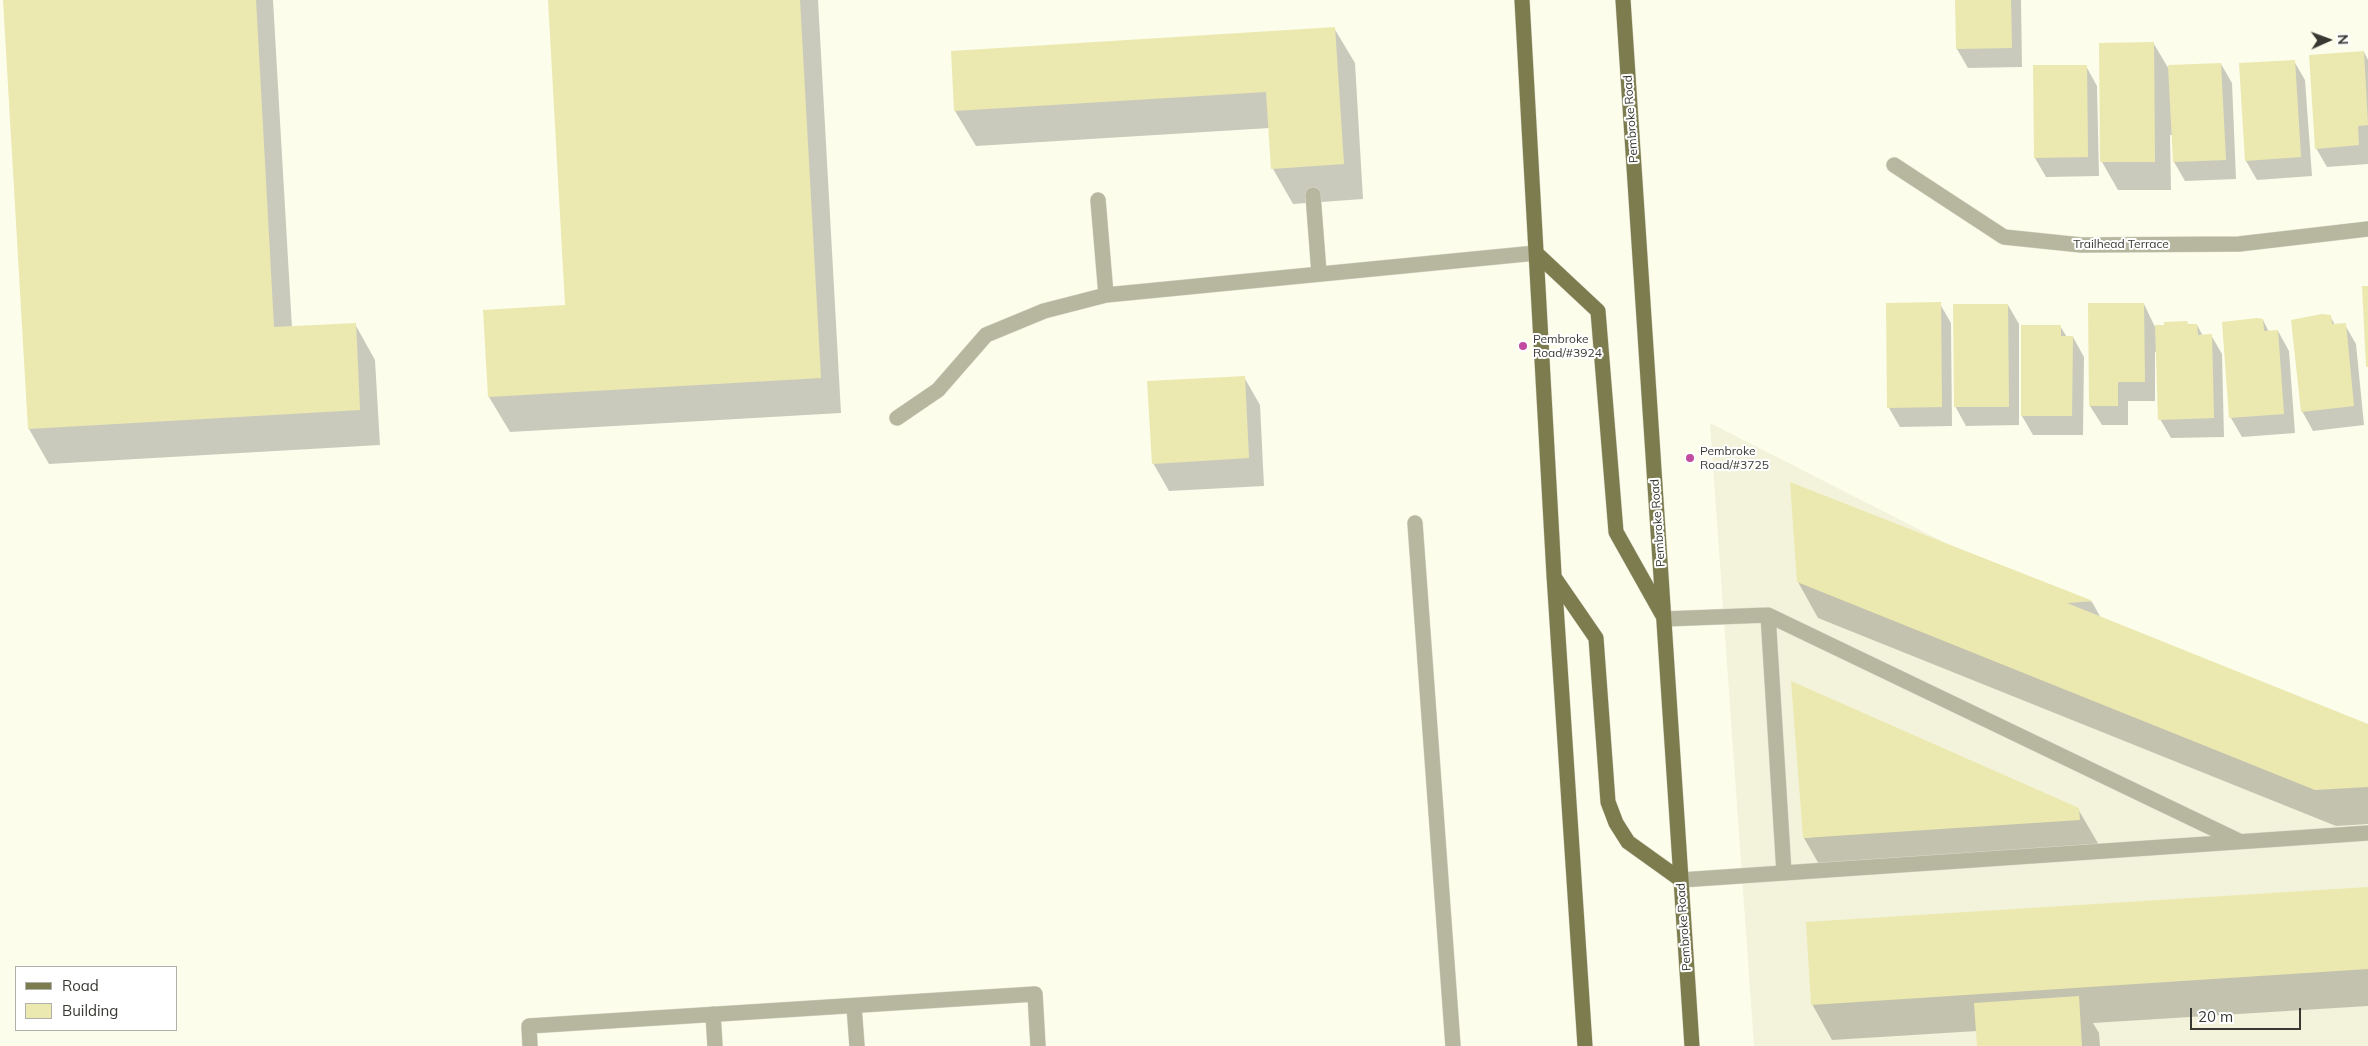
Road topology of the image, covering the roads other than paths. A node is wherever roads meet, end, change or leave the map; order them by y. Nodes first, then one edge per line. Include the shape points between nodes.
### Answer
1 (1522, 0) edge
2 (1623, 0) edge
3 (1894, 165) dead end
4 (1313, 195) dead end
5 (1098, 200) dead end
6 (2368, 228) edge
7 (1536, 253) junction
8 (1318, 273) junction
9 (1106, 294) junction
10 (897, 418) dead end
11 (1415, 523) dead end
12 (1554, 575) junction
13 (1768, 615) junction
14 (1664, 619) junction
15 (2368, 833) edge
16 (2240, 842) junction
17 (1784, 873) junction
18 (1681, 880) junction
19 (854, 1006) junction
20 (713, 1014) junction
21 (530, 1046) edge
22 (715, 1046) edge
23 (857, 1046) edge
24 (1038, 1046) edge
25 (1453, 1046) edge
26 (1585, 1046) edge
27 (1692, 1046) edge

1 - 7 main road
2 - 14 main road, Pembroke Road
3 - 6 street, Trailhead Terrace via 2004,236 2081,246 2239,244
4 - 8 street
5 - 9 street
7 - 8 street
7 - 12 main road
7 - 14 main road via 1598,311 1616,532
8 - 9 street
9 - 10 street via 1044,310 986,335 938,390
11 - 25 street
12 - 18 main road via 1596,638 1608,802 1616,823 1628,842
12 - 26 main road
13 - 14 street
13 - 16 street
13 - 17 street
14 - 18 main road, Pembroke Road
15 - 16 street
16 - 17 street
17 - 18 street
18 - 27 main road, Pembroke Road
19 - 20 street
19 - 23 street
19 - 24 street via 1035,994
20 - 21 street via 528,1026
20 - 22 street

